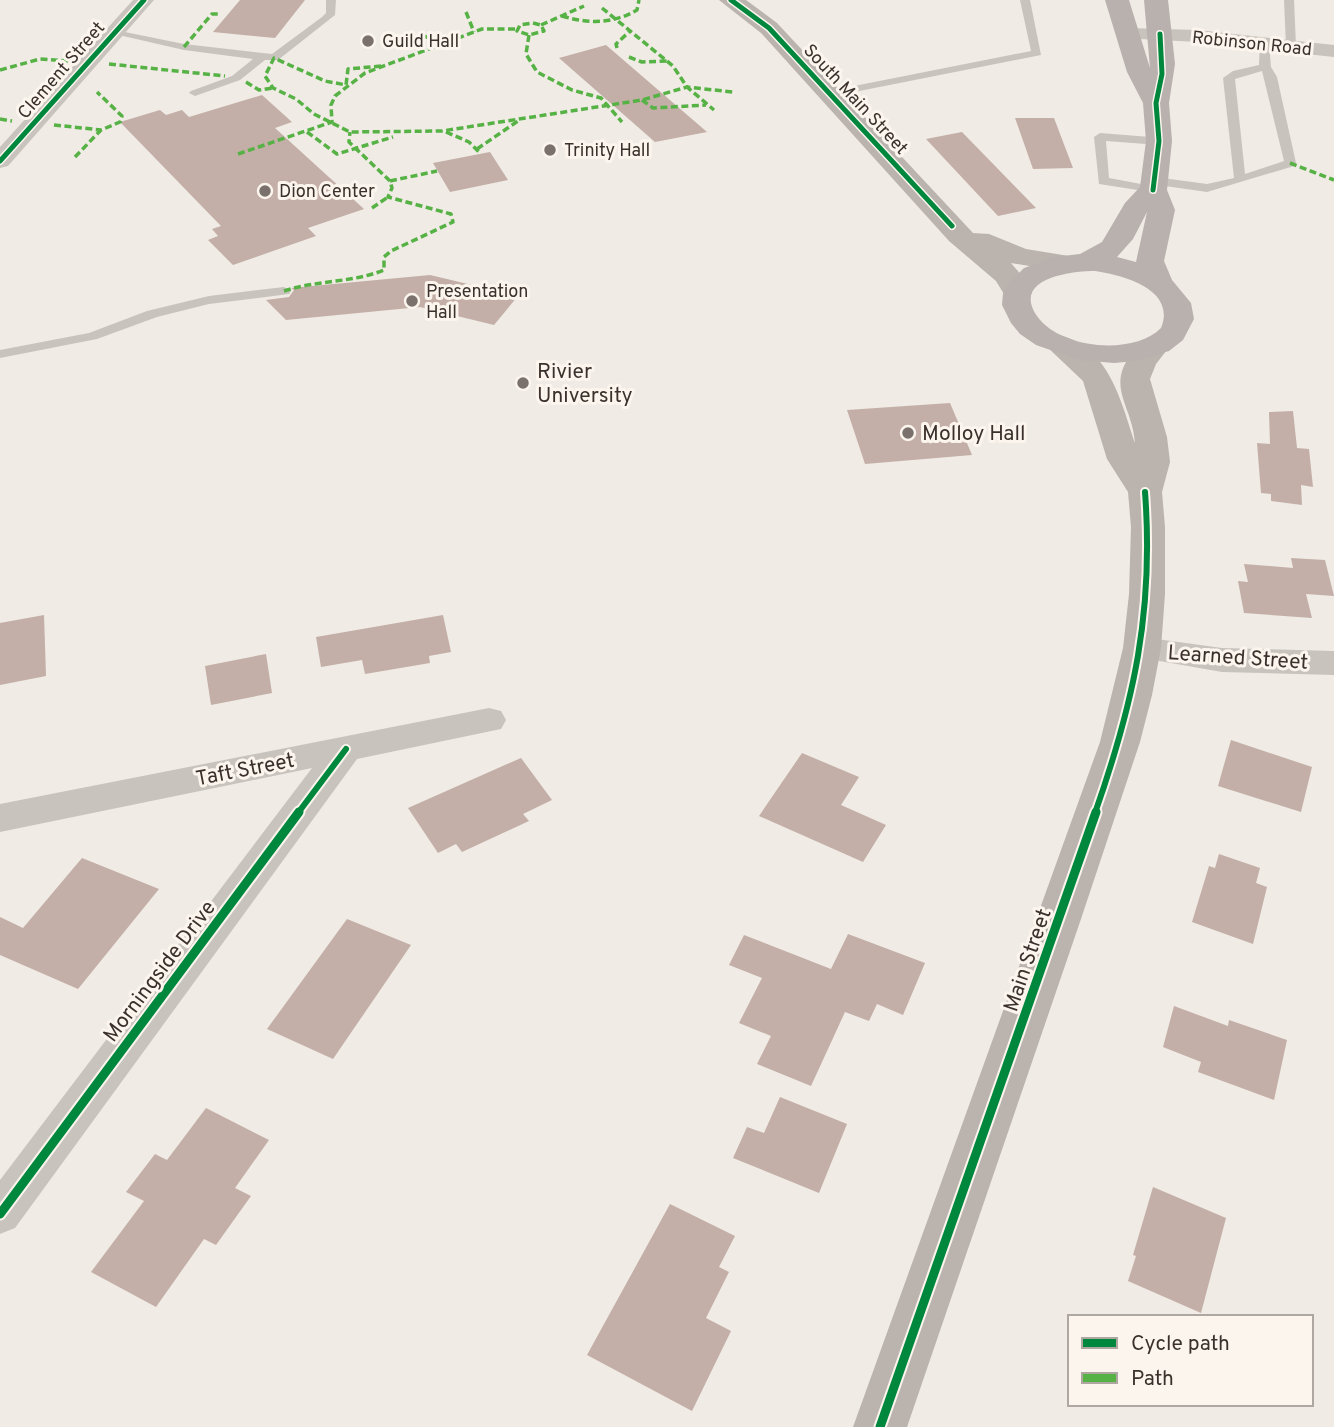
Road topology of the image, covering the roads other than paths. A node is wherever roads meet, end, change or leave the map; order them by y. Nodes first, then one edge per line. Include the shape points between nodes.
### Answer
1 (144, 0) edge
2 (331, 0) edge
3 (731, 0) edge
4 (1025, 0) edge
5 (1117, 0) edge
6 (1156, 0) edge
7 (1289, 0) edge
8 (115, 33) junction
9 (1128, 34) junction
10 (1160, 34) junction
11 (1264, 43) junction
12 (1291, 46) junction
13 (1334, 51) edge
14 (262, 57) junction
15 (1265, 67) junction
16 (195, 93) dead end
17 (829, 94) junction
18 (1156, 103) junction
19 (1159, 141) junction
20 (0, 161) edge
21 (1240, 180) junction
22 (1154, 186) junction
23 (952, 226) junction
24 (1074, 263) junction
25 (1160, 285) junction
26 (284, 291) dead end
27 (1017, 293) junction
28 (1059, 344) junction
29 (1155, 346) junction
30 (0, 354) edge
31 (1145, 492) junction
32 (1142, 648) junction
33 (1334, 663) edge
34 (489, 720) dead end
35 (346, 749) junction
36 (0, 818) edge
37 (0, 1214) edge
38 (880, 1427) edge

1 - 8 street, Clement Street
2 - 14 lane via 326,19 274,58
3 - 17 main road, South Main Street via 769,28
4 - 17 lane via 1037,53
5 - 9 main road
6 - 10 main road
7 - 12 lane
8 - 14 lane
8 - 20 street, Clement Street
9 - 10 street, Robinson Road
9 - 18 main road via 1139,72
10 - 11 street, Robinson Road
10 - 18 main road via 1162,74
11 - 12 street, Robinson Road
11 - 15 lane
12 - 13 street, Robinson Road
14 - 16 lane via 236,78
15 - 21 lane via 1229,78
15 - 21 lane via 1290,163
17 - 23 main road, South Main Street
18 - 19 main road
19 - 22 main road
19 - 22 lane via 1100,137 1103,181
21 - 22 lane via 1207,188
22 - 24 main road via 1136,205 1117,245 1099,257
22 - 25 main road via 1161,210 1150,261
23 - 24 main road, South Main Street via 1009,253
23 - 27 main road, South Main Street via 969,247 1009,277
24 - 25 main road via 1124,268
24 - 27 main road via 1037,272
25 - 29 main road via 1174,300 1179,320 1169,338
26 - 30 lane via 209,300 92,336
27 - 28 main road via 1017,309 1025,322
28 - 29 main road via 1109,354
28 - 31 main road via 1098,379 1124,459
29 - 31 main road, Main Street via 1134,379 1153,450
31 - 32 main road, Main Street via 1148,578
32 - 33 street, Learned Street via 1222,660
32 - 38 main road, Main Street via 1120,742
34 - 35 street, Taft Street
35 - 36 street, Taft Street
35 - 37 street, Morningside Drive

